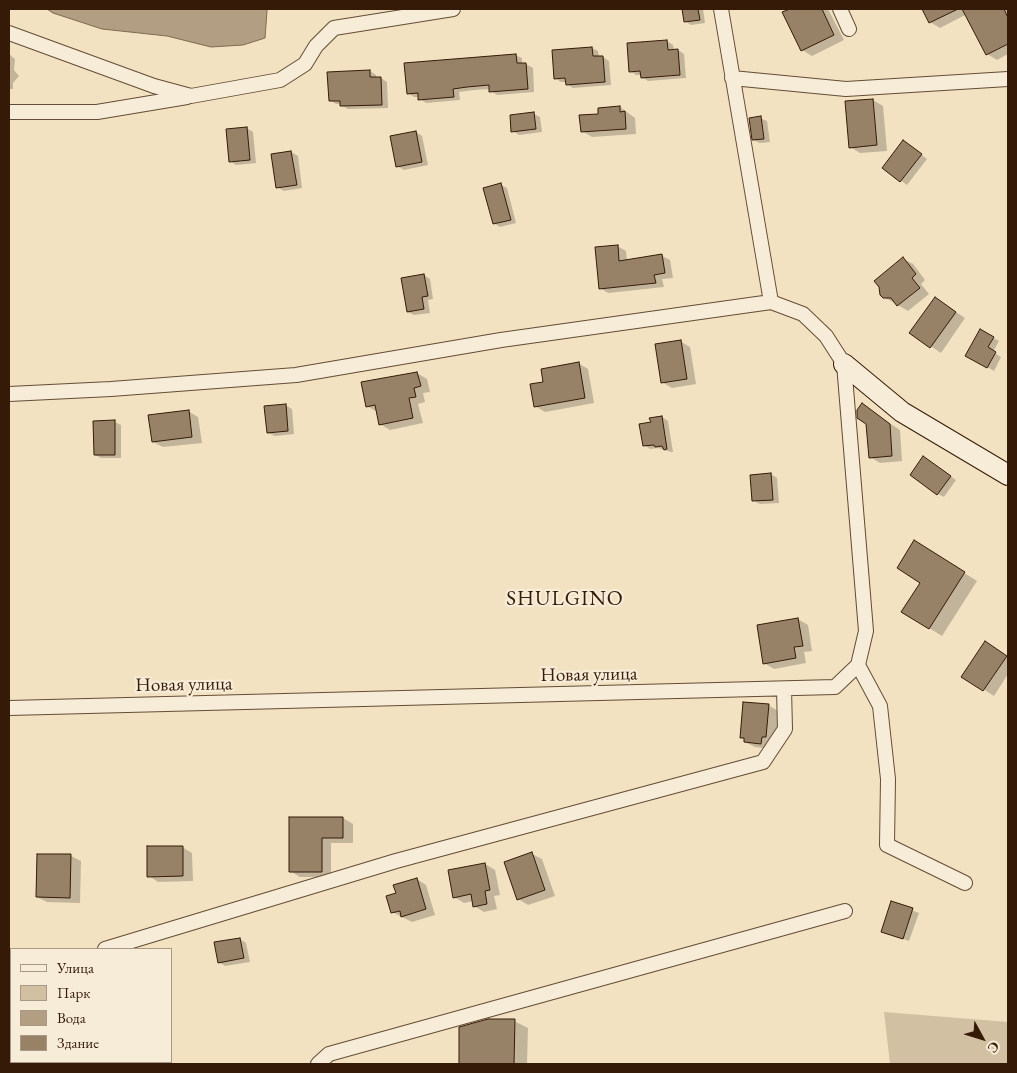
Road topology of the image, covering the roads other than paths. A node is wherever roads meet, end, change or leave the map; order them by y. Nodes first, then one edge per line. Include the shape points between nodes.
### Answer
1 (453, 9) edge
2 (721, 9) edge
3 (840, 9) edge
4 (849, 29) dead end
5 (9, 34) edge
6 (732, 78) junction
7 (1008, 79) edge
8 (191, 96) junction
9 (9, 112) edge
10 (771, 302) junction
11 (844, 364) junction
12 (9, 394) edge
13 (1008, 475) edge
14 (858, 665) junction
15 (784, 688) junction
16 (9, 708) edge
17 (965, 883) dead end
18 (845, 911) dead end
19 (108, 948) edge
20 (318, 1064) edge

1 - 8 street via 334,28 316,46 305,64 280,80
2 - 6 street
3 - 4 street
5 - 8 street
6 - 7 street via 846,89
6 - 10 street
8 - 9 street via 97,112
10 - 11 street via 803,314 826,336
10 - 12 street via 500,340 296,375
11 - 13 street via 902,412
11 - 14 street via 866,630
14 - 15 street, Новая улица via 836,687
14 - 17 street via 880,706 888,778 888,845
15 - 16 street, Новая улица
15 - 19 street via 785,729 763,762 396,861
18 - 20 street via 329,1054

